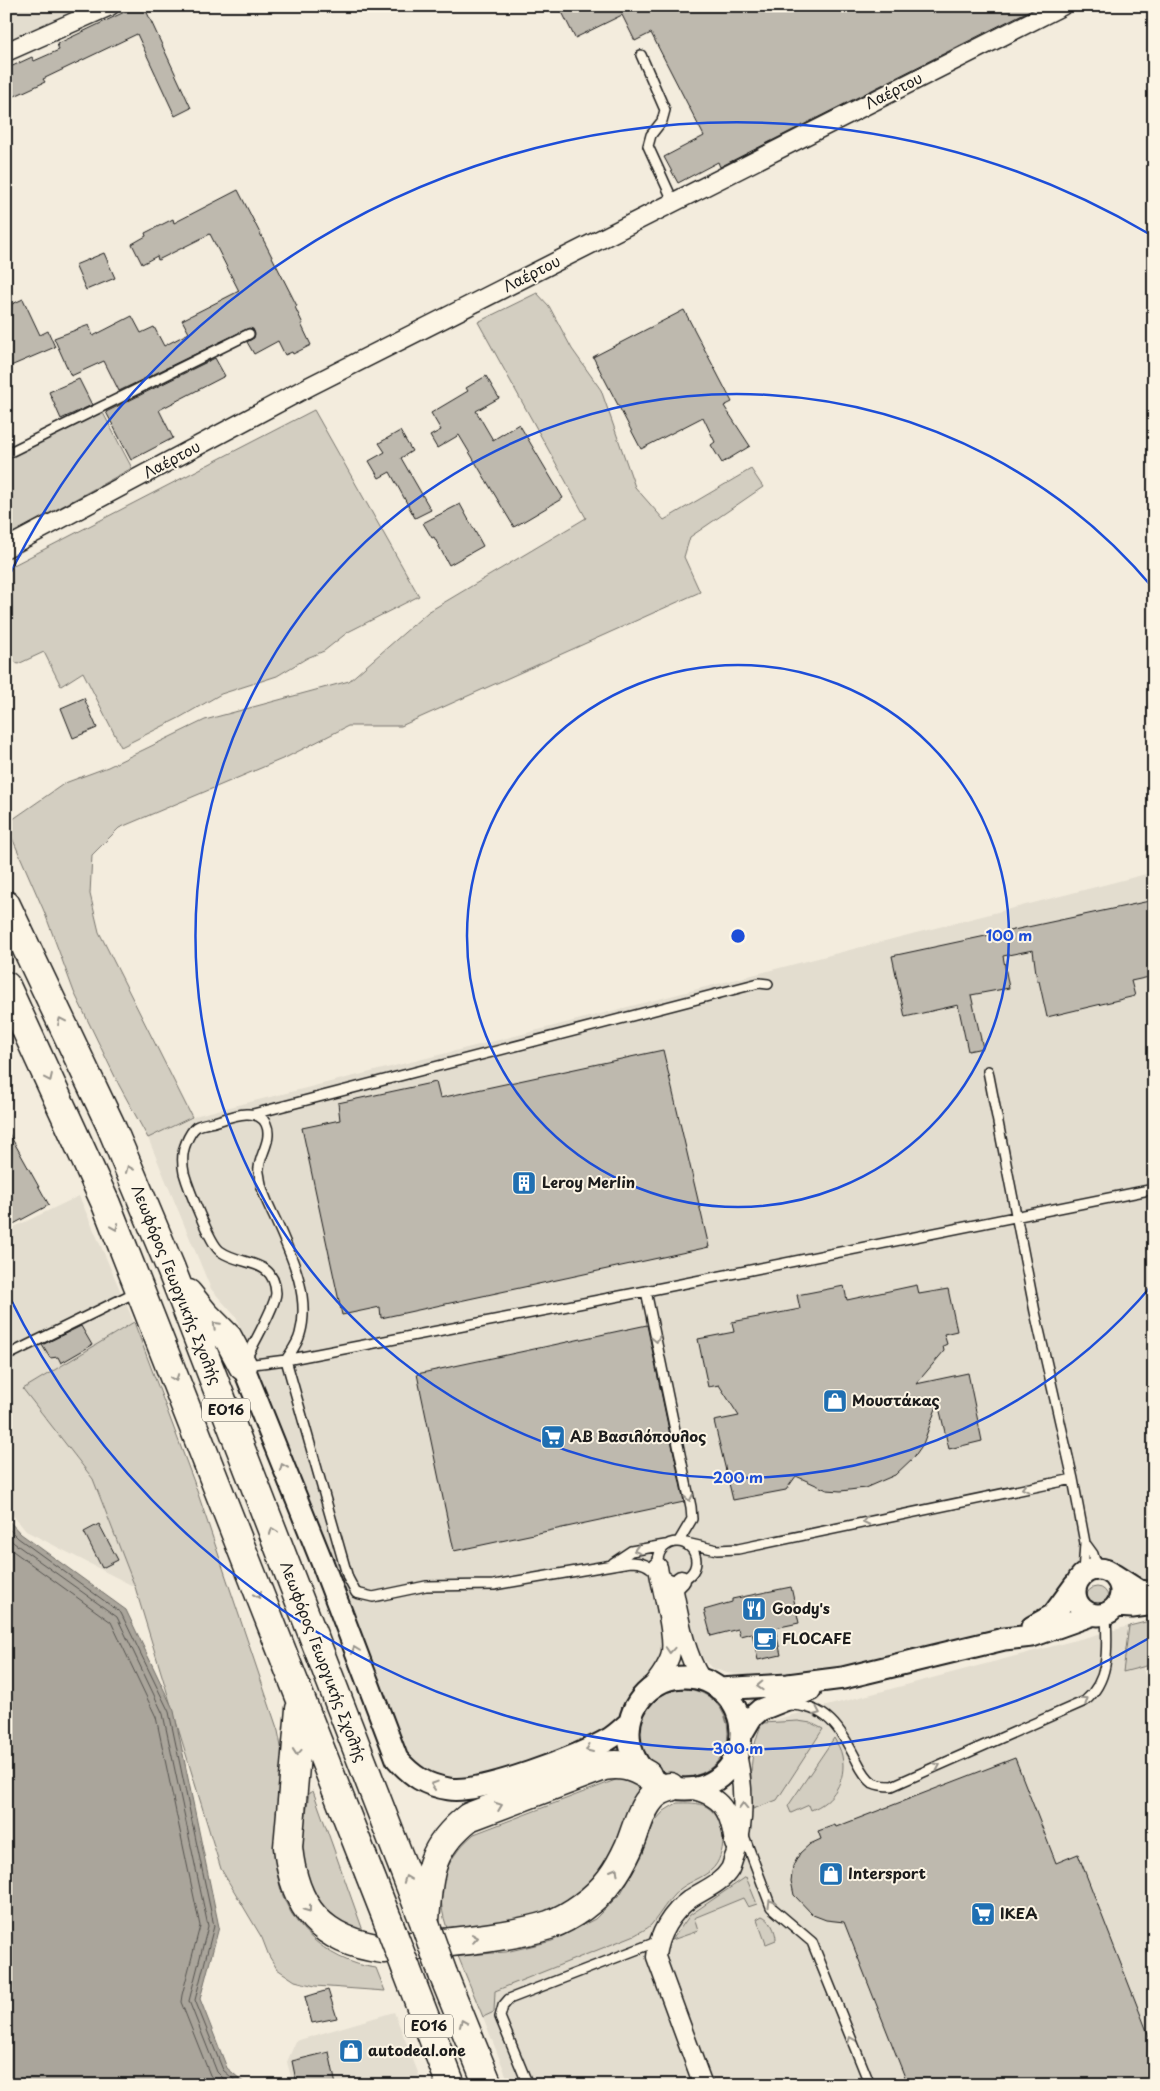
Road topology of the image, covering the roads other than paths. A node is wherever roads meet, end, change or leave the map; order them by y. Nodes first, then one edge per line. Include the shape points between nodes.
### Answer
1 (110, 6) edge
2 (1062, 6) edge
3 (6, 52) edge
4 (641, 55) dead end
5 (674, 203) junction
6 (249, 334) dead end
7 (6, 454) edge
8 (6, 548) edge
9 (6, 905) edge
10 (768, 984) dead end
11 (6, 986) edge
12 (988, 1071) dead end
13 (253, 1114) junction
14 (1154, 1189) edge
15 (1016, 1216) junction
16 (171, 1269) junction
17 (140, 1289) junction
18 (646, 1291) junction
19 (6, 1356) edge
20 (286, 1360) junction
21 (243, 1366) junction
22 (1073, 1479) junction
23 (683, 1542) junction
24 (1085, 1543) junction
25 (664, 1545) junction
26 (613, 1563) junction
27 (659, 1571) junction
28 (1092, 1575) junction
29 (681, 1580) junction
30 (1154, 1593) edge
31 (1154, 1604) edge
32 (1104, 1612) junction
33 (1004, 1639) junction
34 (844, 1678) junction
35 (710, 1684) junction
36 (651, 1688) junction
37 (301, 1703) junction
38 (770, 1705) junction
39 (630, 1722) junction
40 (739, 1744) junction
41 (669, 1783) junction
42 (741, 1829) junction
43 (735, 1854) junction
44 (424, 1924) junction
45 (658, 1941) junction
46 (451, 2085) edge
47 (488, 2085) edge
48 (528, 2085) edge
49 (704, 2085) edge
50 (870, 2085) edge

1 - 3 street
2 - 5 street, Λαέρτου
4 - 5 lane via 665,110 648,146
5 - 8 street, Λαέρτου via 310,386
6 - 7 lane
16 -> 9 main road, Λεωφόρος Γεωργικής Σχολής / ΕΟ16 via 110,1124
10 - 13 lane via 750,985
11 -> 17 main road, ΕΟ16 via 89,1165
12 - 15 lane
13 - 20 lane via 266,1124 268,1134 259,1168 261,1186 292,1256 302,1297 300,1336
13 - 21 lane via 197,1127 189,1136 183,1155 184,1173 208,1233 219,1250 233,1258 258,1264 268,1271 274,1282 276,1295
14 - 15 lane
15 - 18 lane
15 - 22 lane
21 -> 16 main road via 228,1338 194,1301
44 -> 16 main road, Λεωφόρος Γεωργικής Σχολής / ΕΟ16
17 - 19 lane
17 -> 37 main road, ΕΟ16
18 - 20 lane
18 -> 23 lane via 691,1507 692,1520
20 - 21 lane
20 - 26 lane via 348,1578 356,1593 373,1597 426,1586 494,1585
39 -> 21 street via 589,1750 480,1787 450,1789 410,1774 397,1759
22 -> 23 lane via 738,1549 717,1550
22 - 24 lane
23 - 25 lane
23 - 29 lane via 695,1553 695,1567
24 - 28 lane
24 - 28 lane via 1093,1554
25 -> 26 lane via 631,1551
25 - 27 lane via 658,1555
26 - 27 lane via 643,1563
27 - 29 lane
27 -> 36 street via 671,1638 670,1656 665,1670
28 - 30 street
28 - 32 street via 1075,1600 1079,1606
28 - 32 street via 1121,1586 1120,1600
28 - 33 street via 1044,1622
29 - 35 street via 674,1591 687,1654
31 - 32 street
32 - 33 street via 1032,1636
38 -> 32 lane via 797,1705 827,1716 872,1782 892,1786 1085,1702 1094,1694 1104,1673 1107,1642
33 - 34 street
34 -> 35 street via 788,1685
34 - 38 street
35 - 36 street via 675,1678
35 - 40 street via 731,1702 739,1717
36 - 39 street via 638,1703
37 -> 41 main road via 288,1847 295,1888 325,1928 371,1948 505,1934 550,1924 569,1914 588,1903 610,1881 651,1797
37 - 46 main road, ΕΟ16, bridge
38 - 40 street via 751,1718
39 - 41 street via 628,1736 637,1764
40 - 41 street via 724,1774 713,1781
42 -> 40 street via 743,1797
41 - 43 street via 703,1792 723,1806 732,1826
44 -> 41 main road via 432,1863 453,1830 470,1817 604,1766 631,1766
42 - 43 street
50 -> 42 lane via 812,1942 771,1907
43 - 45 street via 730,1870 718,1882 689,1900 665,1927
47 -> 44 main road, ΕΟ16, bridge
45 - 48 lane via 509,1999 500,2017
45 - 49 street via 656,1956

